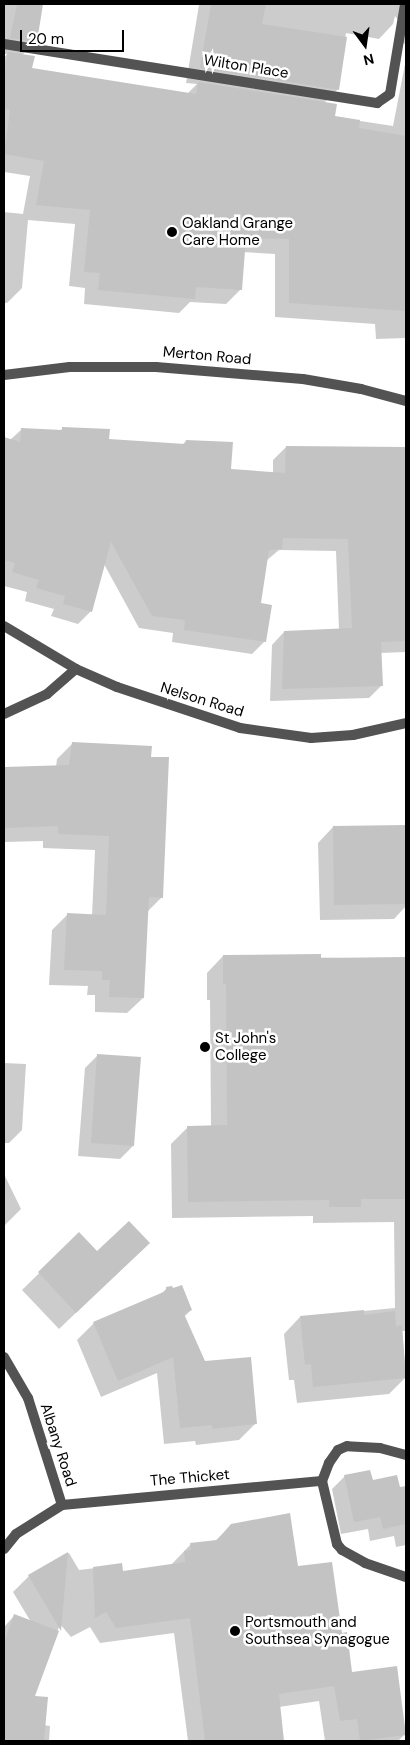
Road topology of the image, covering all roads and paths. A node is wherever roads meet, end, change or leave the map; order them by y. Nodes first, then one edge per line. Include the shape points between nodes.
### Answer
1 (405, 4) edge
2 (4, 44) edge
3 (4, 375) edge
4 (406, 401) edge
5 (4, 626) edge
6 (76, 669) junction
7 (4, 714) edge
8 (406, 723) edge
9 (4, 1357) edge
10 (406, 1455) edge
11 (322, 1481) junction
12 (62, 1505) junction
13 (4, 1549) edge
14 (406, 1577) edge

1 - 2 street, Wilton Place via 390,94 377,103
3 - 4 street, Merton Road via 70,367 156,367 303,379
5 - 6 street, Nelson Road
6 - 7 street via 47,694
6 - 8 street, Nelson Road via 160,703 240,728 280,735 311,738 354,735
9 - 12 street, Albany Road via 28,1398
10 - 11 street via 380,1448 347,1446 338,1450
11 - 12 street, The Thicket
11 - 14 street via 342,1550
12 - 13 street, Albany Road via 16,1534

